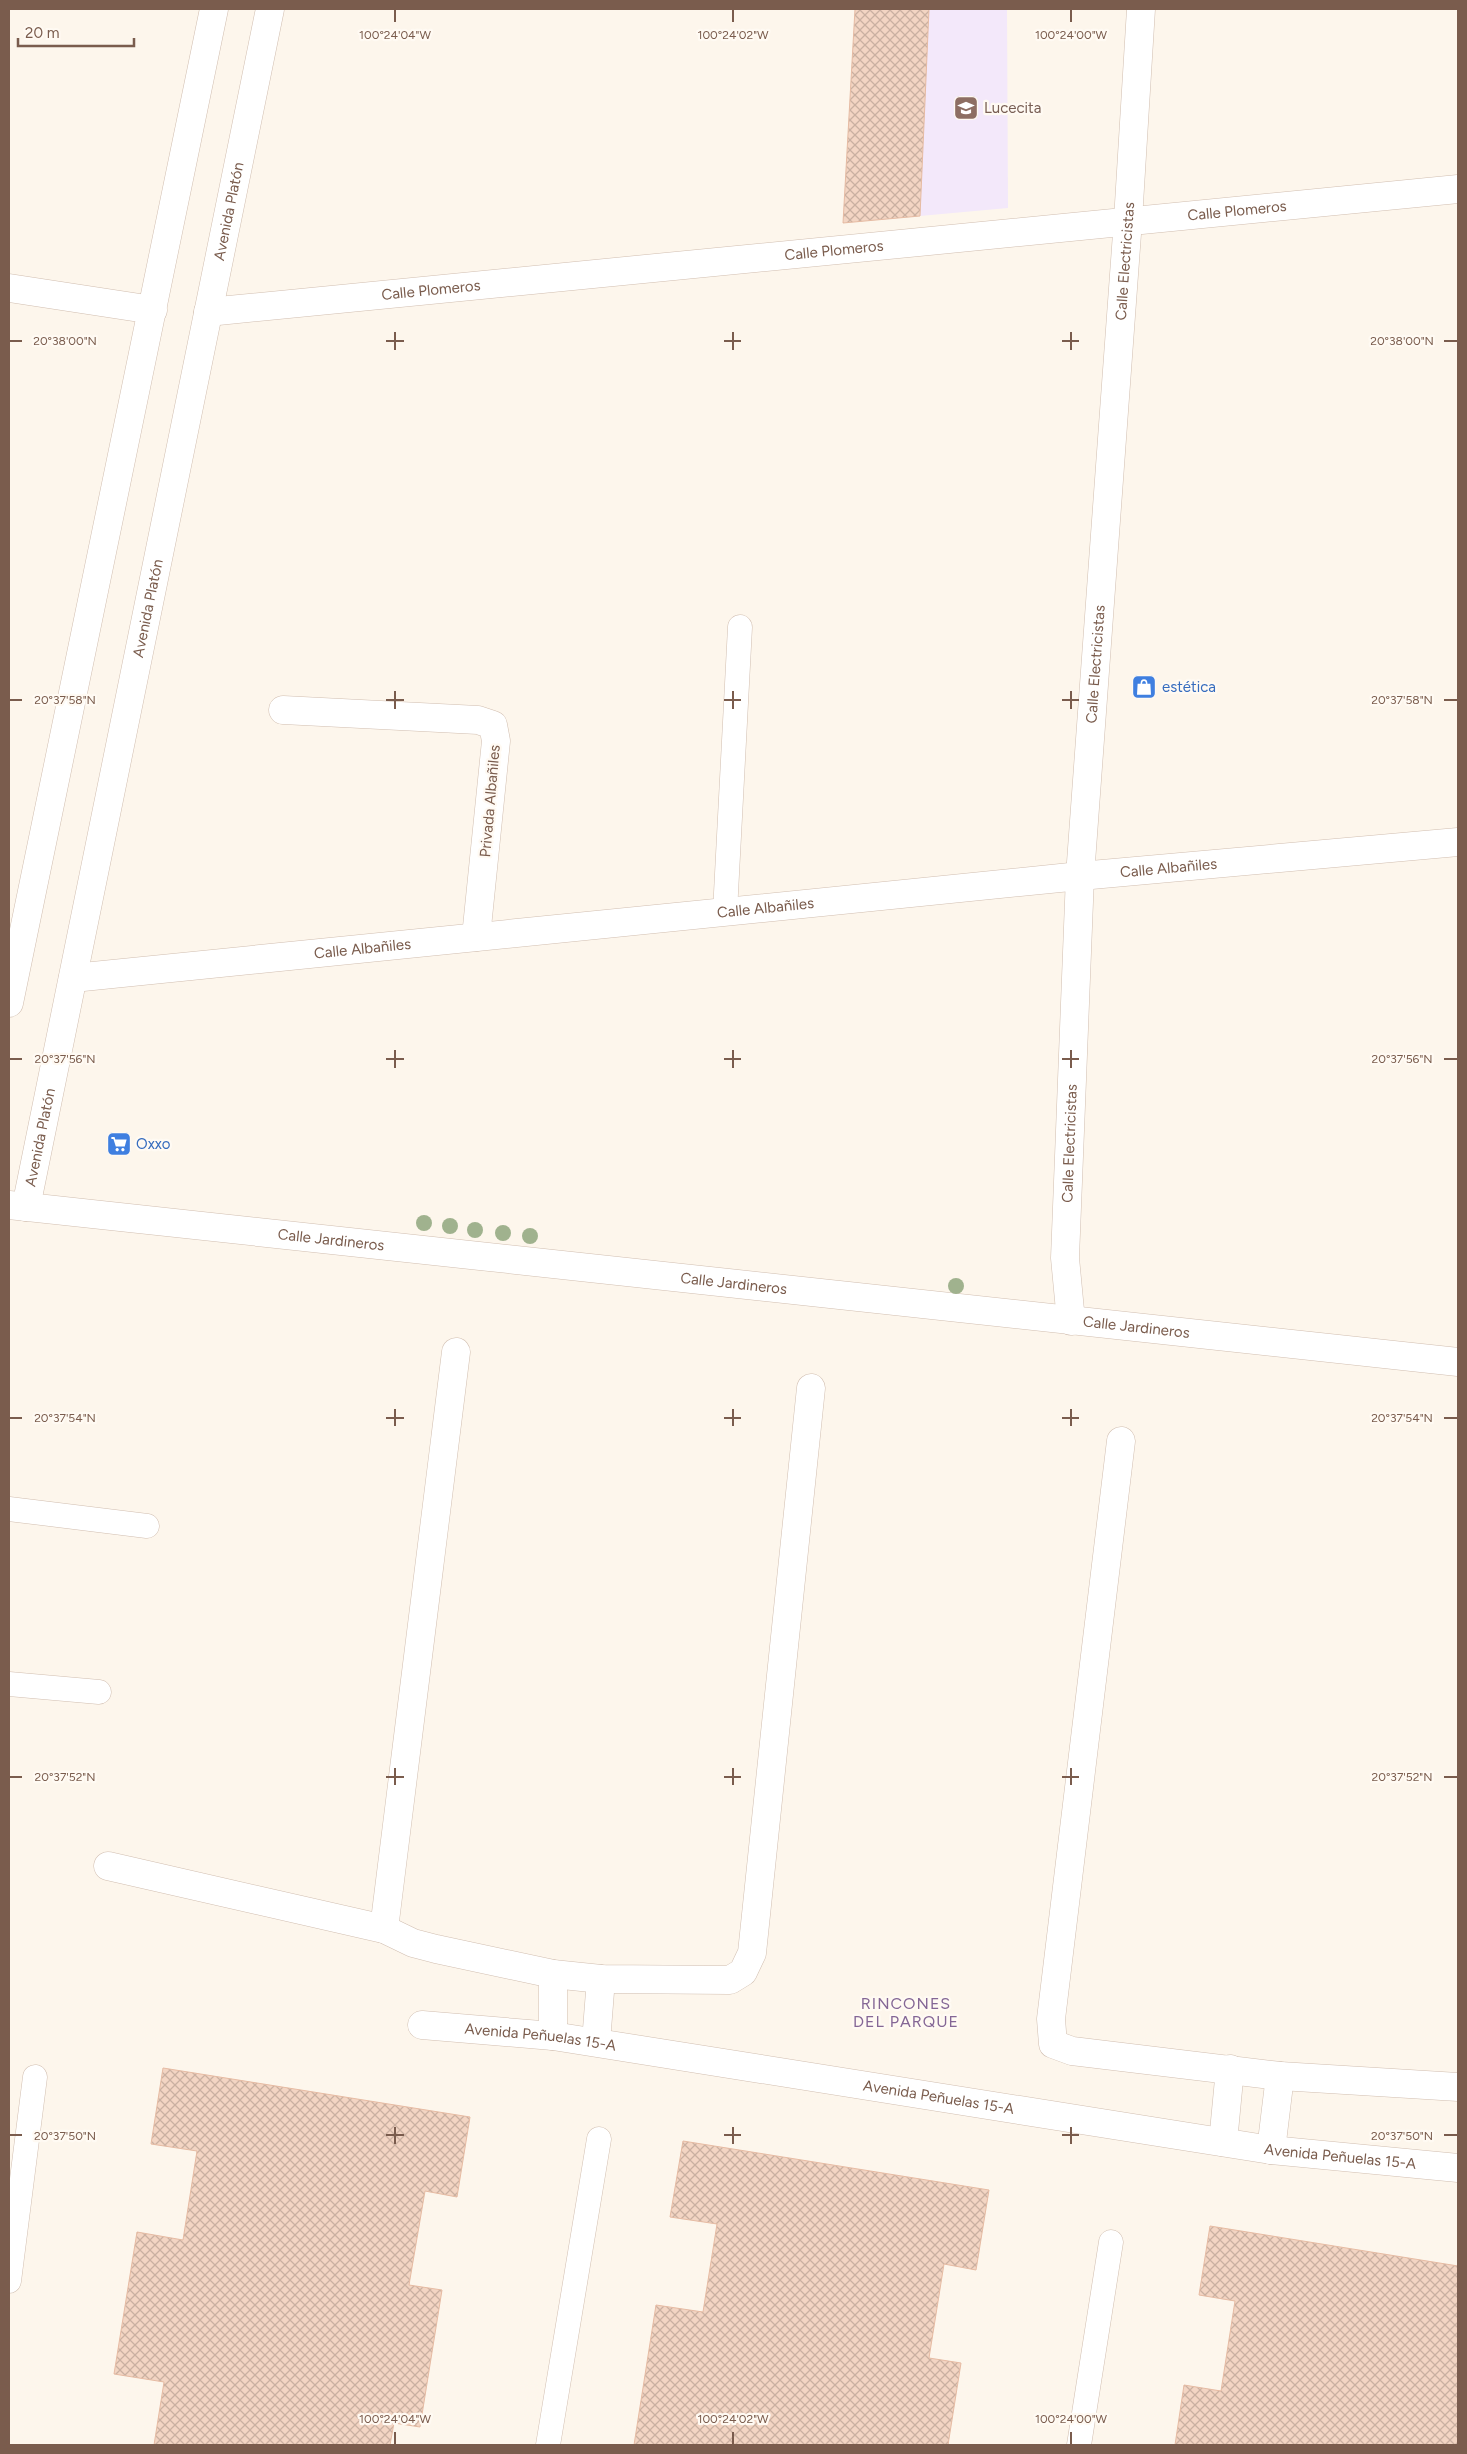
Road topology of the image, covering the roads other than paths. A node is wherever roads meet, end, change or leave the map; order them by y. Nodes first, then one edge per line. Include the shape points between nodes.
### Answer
1 (214, 9) edge
2 (270, 9) edge
3 (1141, 9) edge
4 (1458, 189) edge
5 (1128, 220) junction
6 (9, 288) edge
7 (154, 310) junction
8 (208, 312) junction
9 (740, 627) dead end
10 (283, 710) dead end
11 (1458, 842) edge
12 (1080, 876) junction
13 (725, 912) junction
14 (476, 937) junction
15 (73, 978) junction
16 (9, 1002) edge
17 (18, 1206) edge
18 (1071, 1321) junction
19 (456, 1352) dead end
20 (1458, 1362) edge
21 (812, 1388) dead end
22 (1121, 1441) dead end
23 (9, 1509) edge
24 (147, 1526) dead end
25 (9, 1684) edge
26 (99, 1692) dead end
27 (108, 1866) dead end
28 (384, 1929) junction
29 (553, 1974) junction
30 (601, 1979) junction
31 (422, 2025) dead end
32 (553, 2036) junction
33 (596, 2042) junction
34 (1230, 2069) junction
35 (1280, 2076) junction
36 (35, 2077) dead end
37 (1458, 2087) edge
38 (599, 2139) dead end
39 (1223, 2142) junction
40 (1271, 2150) junction
41 (1458, 2168) edge
42 (1111, 2242) dead end
43 (9, 2281) edge
44 (548, 2445) edge
45 (1078, 2445) edge

1 - 7 street
2 - 8 street, Avenida Platón
3 - 5 street, Calle Electricistas
4 - 5 street, Calle Plomeros
5 - 8 street, Calle Plomeros
5 - 12 street, Calle Electricistas
6 - 7 street
7 - 16 street
8 - 15 street, Avenida Platón
9 - 13 lane
10 - 14 street, Privada Albañiles via 478,720 493,725 496,740
11 - 12 street, Calle Albañiles
12 - 13 street, Calle Albañiles
12 - 18 street, Calle Electricistas via 1065,1258
13 - 14 street, Calle Albañiles
14 - 15 street, Calle Albañiles
15 - 17 street, Avenida Platón
17 - 18 street, Calle Jardineros
18 - 20 street, Calle Jardineros
19 - 28 street
21 - 30 street via 752,1953 743,1972 730,1980
22 - 34 street via 1051,2019 1053,2044 1072,2051
23 - 24 lane
25 - 26 lane
27 - 28 street
28 - 29 street via 412,1943
29 - 30 street
29 - 32 street
30 - 33 street
31 - 32 street, Avenida Peñuelas 15-A
32 - 33 street, Avenida Peñuelas 15-A
33 - 39 street, Avenida Peñuelas 15-A
34 - 35 street
34 - 39 street
35 - 37 street
35 - 40 street
36 - 43 lane
38 - 44 lane
39 - 40 street, Avenida Peñuelas 15-A
40 - 41 street, Avenida Peñuelas 15-A
42 - 45 lane

